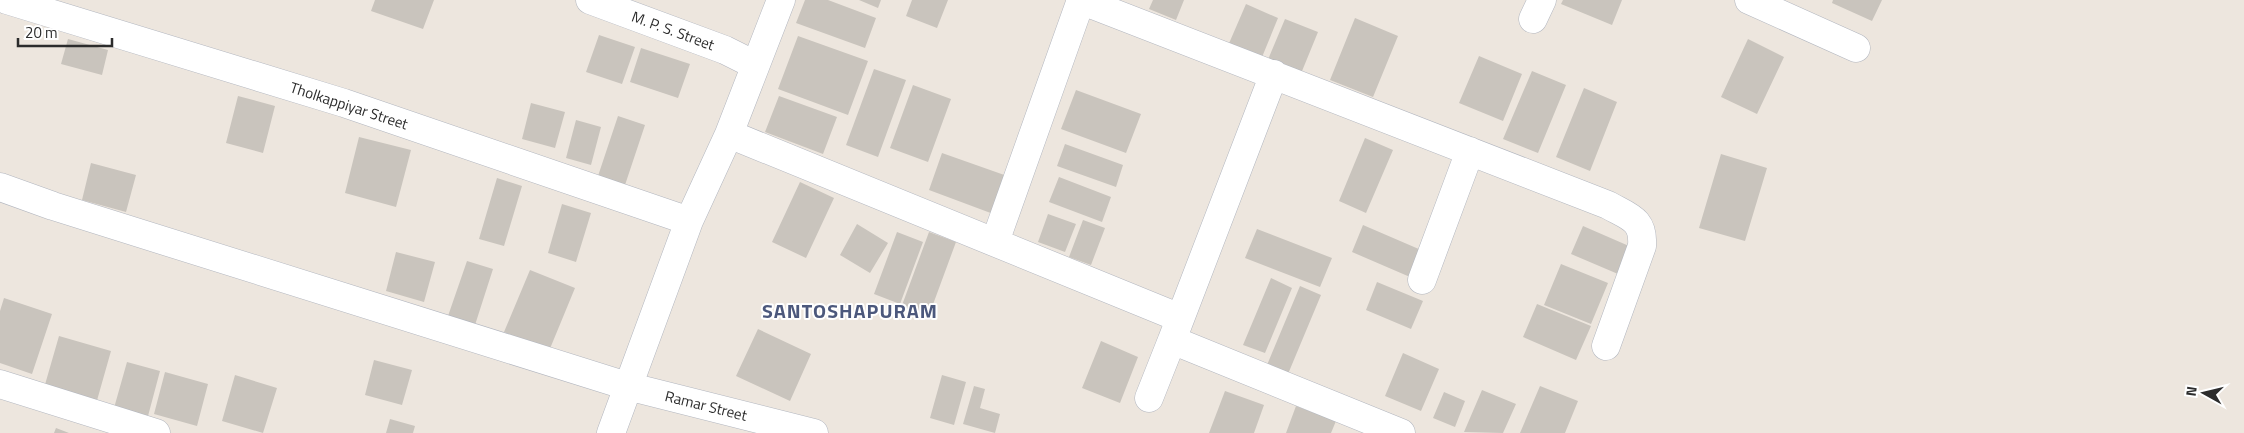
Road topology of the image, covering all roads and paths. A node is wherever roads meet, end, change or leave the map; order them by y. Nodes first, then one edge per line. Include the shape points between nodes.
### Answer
1 (7, 0) edge
2 (590, 0) edge
3 (781, 0) edge
4 (1081, 0) edge
5 (1763, 3) edge
6 (1856, 48) dead end
7 (755, 65) junction
8 (1274, 74) junction
9 (729, 134) junction
10 (1470, 151) junction
11 (0, 187) edge
12 (689, 221) junction
13 (995, 242) junction
14 (1422, 280) dead end
15 (1176, 329) junction
16 (1606, 346) dead end
17 (0, 384) edge
18 (627, 386) junction
19 (1149, 398) dead end
20 (806, 432) edge
21 (156, 433) edge
22 (611, 433) edge
23 (1401, 433) edge

1 - 12 street, Tholkappiyar Street via 344,103
2 - 7 street, M. P. S. Street via 725,50
3 - 7 street
4 - 8 street
4 - 13 street
5 - 6 street
7 - 9 street
8 - 10 street
8 - 15 street
9 - 12 street
9 - 13 street
10 - 14 street
10 - 16 street via 1608,205 1638,223 1643,234 1642,246
11 - 18 street, Ramar Street
12 - 18 street
13 - 15 street
15 - 19 street
15 - 23 street
17 - 21 street
18 - 20 street, Ramar Street
18 - 22 street

